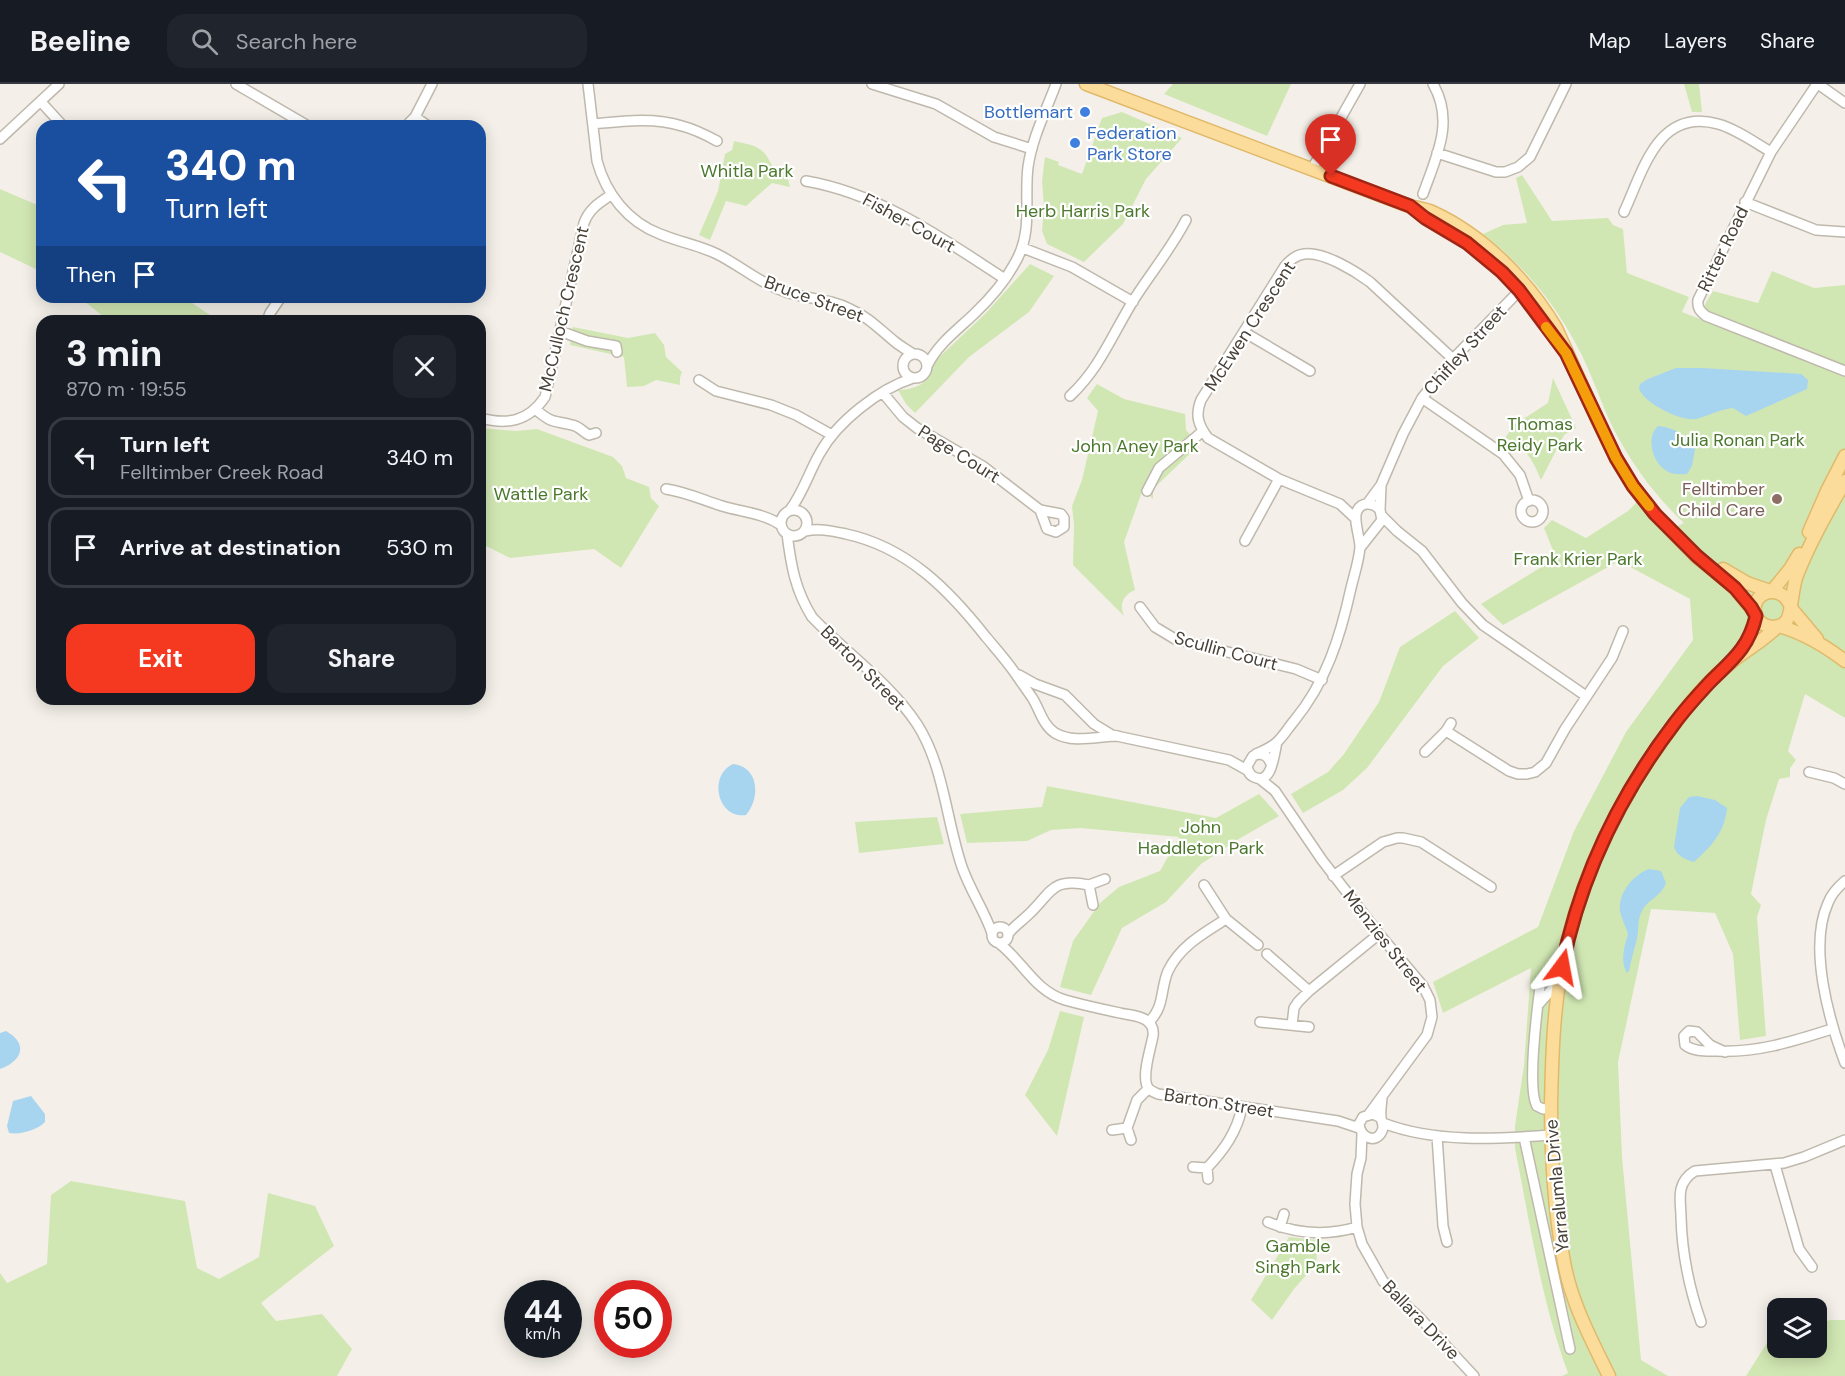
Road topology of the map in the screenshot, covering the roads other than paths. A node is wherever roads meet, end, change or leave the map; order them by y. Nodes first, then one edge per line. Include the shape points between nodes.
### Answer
1 (59, 84) edge
2 (236, 84) edge
3 (432, 84) edge
4 (588, 84) edge
5 (872, 84) edge
6 (1056, 84) edge
7 (1086, 84) edge
8 (1098, 84) edge
9 (1360, 84) edge
10 (1433, 84) edge
11 (1566, 84) edge
12 (1818, 84) edge
13 (1133, 101) junction
14 (40, 102) junction
15 (1845, 104) edge
16 (415, 117) junction
17 (57, 120) edge
18 (298, 120) edge
19 (412, 120) edge
20 (419, 120) edge
21 (593, 124) junction
22 (0, 139) edge
23 (717, 141) dead end
24 (1032, 148) junction
25 (1771, 152) junction
26 (1437, 153) junction
27 (1312, 169) junction
28 (806, 181) dead end
29 (1423, 194) dead end
30 (611, 195) junction
31 (1745, 202) junction
32 (1624, 212) dead end
33 (1186, 220) dead end
34 (1845, 232) edge
35 (1023, 249) junction
36 (1005, 279) junction
37 (1522, 288) junction
38 (1133, 302) junction
39 (560, 331) junction
40 (1244, 332) junction
41 (894, 342) junction
42 (940, 344) junction
43 (617, 352) dead end
44 (915, 354) junction
45 (1453, 359) junction
46 (902, 365) junction
47 (927, 366) junction
48 (1310, 371) dead end
49 (1845, 371) edge
50 (913, 378) junction
51 (699, 380) dead end
52 (892, 386) junction
53 (883, 393) junction
54 (1070, 396) dead end
55 (1422, 398) junction
56 (536, 409) junction
57 (486, 419) edge
58 (1203, 431) junction
59 (596, 433) dead end
60 (832, 435) junction
61 (1845, 456) edge
62 (1279, 479) junction
63 (1845, 481) edge
64 (1381, 484) junction
65 (804, 487) junction
66 (666, 489) dead end
67 (1147, 491) dead end
68 (1529, 501) dead end
69 (1340, 504) junction
70 (1365, 505) junction
71 (1040, 510) dead end
72 (787, 512) junction
73 (1381, 513) junction
74 (762, 516) junction
75 (806, 516) junction
76 (1357, 521) junction
77 (781, 525) junction
78 (1376, 528) junction
79 (826, 529) junction
80 (1397, 531) junction
81 (802, 533) junction
82 (787, 534) junction
83 (1245, 541) dead end
84 (1687, 546) junction
85 (1360, 548) junction
86 (791, 552) junction
87 (1771, 591) junction
88 (1790, 606) junction
89 (1140, 607) dead end
90 (1756, 615) junction
91 (1778, 626) junction
92 (1623, 631) dead end
93 (1820, 643) junction
94 (1735, 659) junction
95 (1845, 661) edge
96 (1012, 669) junction
97 (1322, 680) junction
98 (1586, 696) junction
99 (1118, 736) junction
100 (1276, 742) junction
101 (1425, 752) dead end
102 (1254, 755) junction
103 (1229, 760) junction
104 (1271, 768) junction
105 (1247, 770) junction
106 (1809, 772) dead end
107 (1260, 779) junction
108 (1845, 784) edge
109 (1275, 791) junction
110 (1333, 876) junction
111 (1105, 879) dead end
112 (1845, 881) edge
113 (1089, 885) junction
114 (1203, 885) dead end
115 (1491, 887) dead end
116 (1093, 905) dead end
117 (987, 918) junction
118 (1226, 919) junction
119 (1004, 934) junction
120 (1379, 934) junction
121 (1258, 945) dead end
122 (1267, 954) dead end
123 (1560, 980) junction
124 (1540, 987) dead end
125 (1309, 991) junction
126 (1538, 1005) junction
127 (1149, 1022) junction
128 (1260, 1022) dead end
129 (1292, 1025) junction
130 (1309, 1027) dead end
131 (1833, 1029) junction
132 (1725, 1052) dead end
133 (1845, 1063) edge
134 (1148, 1089) junction
135 (1382, 1097) junction
136 (1242, 1107) junction
137 (1551, 1108) junction
138 (1366, 1115) junction
139 (1382, 1120) junction
140 (1338, 1121) junction
141 (1127, 1128) junction
142 (1112, 1130) dead end
143 (1360, 1131) junction
144 (1403, 1131) junction
145 (1551, 1135) junction
146 (1377, 1136) junction
147 (1437, 1136) junction
148 (1524, 1137) junction
149 (1131, 1140) dead end
150 (1845, 1140) edge
151 (1361, 1158) junction
152 (1775, 1164) junction
153 (1193, 1167) dead end
154 (1207, 1168) junction
155 (1208, 1179) dead end
156 (1284, 1214) dead end
157 (1268, 1222) dead end
158 (1280, 1227) junction
159 (1357, 1227) junction
160 (1447, 1242) dead end
161 (1550, 1258) junction
162 (1564, 1263) junction
163 (1812, 1267) dead end
164 (1701, 1322) dead end
165 (1570, 1349) dead end
166 (1474, 1376) edge
167 (1608, 1376) edge

1 - 14 street
2 - 18 street
3 - 16 street
4 - 21 street, Bruce Street
5 - 24 street via 936,104 994,137
6 - 24 street
7 - 13 main road
8 - 13 main road
9 - 27 street
10 - 26 street via 1443,105 1444,123
11 - 26 street via 1530,157 1518,167 1496,172
12 - 15 street
12 - 25 street, Ritter Road
13 - 27 main road
14 - 17 street
14 - 22 street
16 - 19 street
16 - 20 street
21 - 23 street via 669,123
21 - 30 street, Bruce Street via 597,161
24 - 35 street
25 - 31 street, Ritter Road
25 - 32 street via 1719,124 1697,122 1675,127 1653,148
26 - 29 street
27 - 37 main road via 1410,206 1467,243
28 - 36 street, Fisher Court via 884,205
30 - 39 street, McCulloch Crescent via 587,216
30 - 41 street, Bruce Street via 650,230 717,254 777,289 850,308 871,320
31 - 34 street via 1816,230
31 - 49 street, Ritter Road via 1697,306 1706,316
33 - 38 street
35 - 36 street
35 - 38 street via 1072,267
36 - 42 street via 989,300
37 - 45 street, Chifley Street
37 - 84 main road via 1556,328 1616,458 1633,486
38 - 54 street via 1095,369
39 - 43 street via 616,346
39 - 56 street, McCulloch Crescent via 545,397
40 - 45 street, McEwen Crescent via 1290,260 1311,254 1370,282
40 - 48 street
40 - 58 street, McEwen Crescent via 1198,406 1197,418
41 - 44 street, Bruce Street
41 - 46 street, Bruce Street
42 - 44 street
42 - 47 street
44 - 46 street
44 - 47 street via 923,357
45 - 55 street, Chifley Street
46 - 50 street
46 - 52 street
47 - 50 street via 923,375
50 - 52 street
51 - 60 street via 716,391 796,415
52 - 53 street
53 - 60 street
53 - 71 street, Page Court via 917,428 984,467
55 - 64 street, Chifley Street
55 - 68 street via 1503,454 1520,475
56 - 57 street, McCulloch Crescent via 510,422
56 - 59 street via 553,422 573,425 590,435
58 - 62 street via 1208,438
58 - 67 street via 1159,468
60 - 65 street
61 - 87 main road via 1798,556
62 - 69 street
62 - 83 street
63 - 88 main road via 1798,573
64 - 70 street, Chifley Street
64 - 73 street, Chifley Street
65 - 72 street
65 - 75 street
66 - 74 street
69 - 70 street
69 - 76 street
70 - 73 street via 1375,505
70 - 76 street via 1357,511
72 - 74 street
72 - 75 street via 798,510
72 - 77 street
73 - 78 street
73 - 80 street
74 - 77 street
75 - 79 street
75 - 81 street via 807,527
76 - 78 street via 1363,528
76 - 85 street
77 - 82 street
78 - 80 street
78 - 85 street
79 - 81 street
79 - 96 street via 872,541 927,573 963,608
80 - 98 street via 1422,551 1483,625
81 - 82 street
81 - 86 street
82 - 86 street, Barton Street
84 - 87 main road via 1739,579
84 - 90 main road via 1735,588
85 - 97 street via 1343,624
86 - 117 street, Barton Street via 796,585 812,617 897,698 923,734 962,866
87 - 88 main road via 1785,596
87 - 90 main road via 1756,602
88 - 91 main road via 1788,619
88 - 93 main road
89 - 97 street, Scullin Court via 1155,627 1175,639 1296,669
90 - 91 main road via 1767,626
90 - 94 main road, Yarralumla Drive via 1749,637
91 - 93 main road
91 - 94 main road, Yarralumla Drive
92 - 98 street via 1612,658
93 - 95 main road
94 - 123 main road, Yarralumla Drive via 1676,721 1626,795 1587,881
96 - 99 street via 1031,683 1065,695 1097,726
96 - 99 street via 1053,731 1075,739
97 - 100 street
98 - 101 street via 1546,763 1535,772 1509,771 1448,727
99 - 103 street
100 - 102 street
100 - 104 street
102 - 103 street
102 - 104 street via 1268,757
102 - 105 street
103 - 105 street
104 - 107 street
104 - 109 street, Menzies Street
105 - 107 street
106 - 108 street
107 - 109 street, Menzies Street
109 - 110 street, Menzies Street
110 - 115 street via 1383,842 1403,838 1421,842
110 - 120 street, Menzies Street
111 - 113 street
112 - 131 street via 1830,898 1821,930 1823,983
113 - 116 street
113 - 119 street via 1059,885
114 - 118 street
117 - 119 street, Barton Street
117 - 119 street, Barton Street via 993,940
118 - 121 street
118 - 127 street via 1179,953 1166,977 1158,1013
119 - 127 street, Barton Street via 1012,953 1036,983 1054,996
120 - 125 street
120 - 135 street, Menzies Street via 1423,986 1431,1007 1427,1035
122 - 125 street
123 - 126 street, Yarralumla Drive
123 - 137 main road, Yarralumla Drive
124 - 126 street, Yarralumla Drive
125 - 129 street via 1293,1008
126 - 137 street, Yarralumla Drive via 1533,1095 1537,1106
127 - 134 street, Barton Street via 1154,1031 1145,1078
128 - 129 street
129 - 130 street
131 - 132 street via 1765,1048
131 - 133 street
134 - 136 street, Barton Street via 1158,1094
134 - 141 street via 1137,1100
135 - 138 street, Menzies Street
135 - 139 street
136 - 140 street, Barton Street
136 - 154 street via 1236,1129
137 - 145 main road, Yarralumla Drive
138 - 139 street via 1377,1115
138 - 140 street, Barton Street
138 - 143 street via 1360,1120
139 - 144 street
139 - 146 street
140 - 143 street, Barton Street
141 - 142 street
141 - 149 street
143 - 146 street via 1369,1138
143 - 151 street, Ballara Drive
144 - 146 street
144 - 147 street
145 - 148 street
145 - 162 main road, Yarralumla Drive
146 - 151 street, Ballara Drive
147 - 148 street
147 - 160 street
148 - 161 street, Yarralumla Drive
150 - 152 street
151 - 159 street, Ballara Drive via 1354,1204
152 - 163 street via 1799,1249
152 - 164 street via 1695,1171 1684,1182 1680,1196 1682,1235 1687,1272
153 - 154 street
154 - 155 street
156 - 158 street
157 - 158 street
158 - 159 street via 1323,1234
159 - 166 street, Ballara Drive via 1383,1281
161 - 162 street, Yarralumla Drive
161 - 165 street, Yarralumla Drive
162 - 167 main road, Yarralumla Drive via 1584,1324

